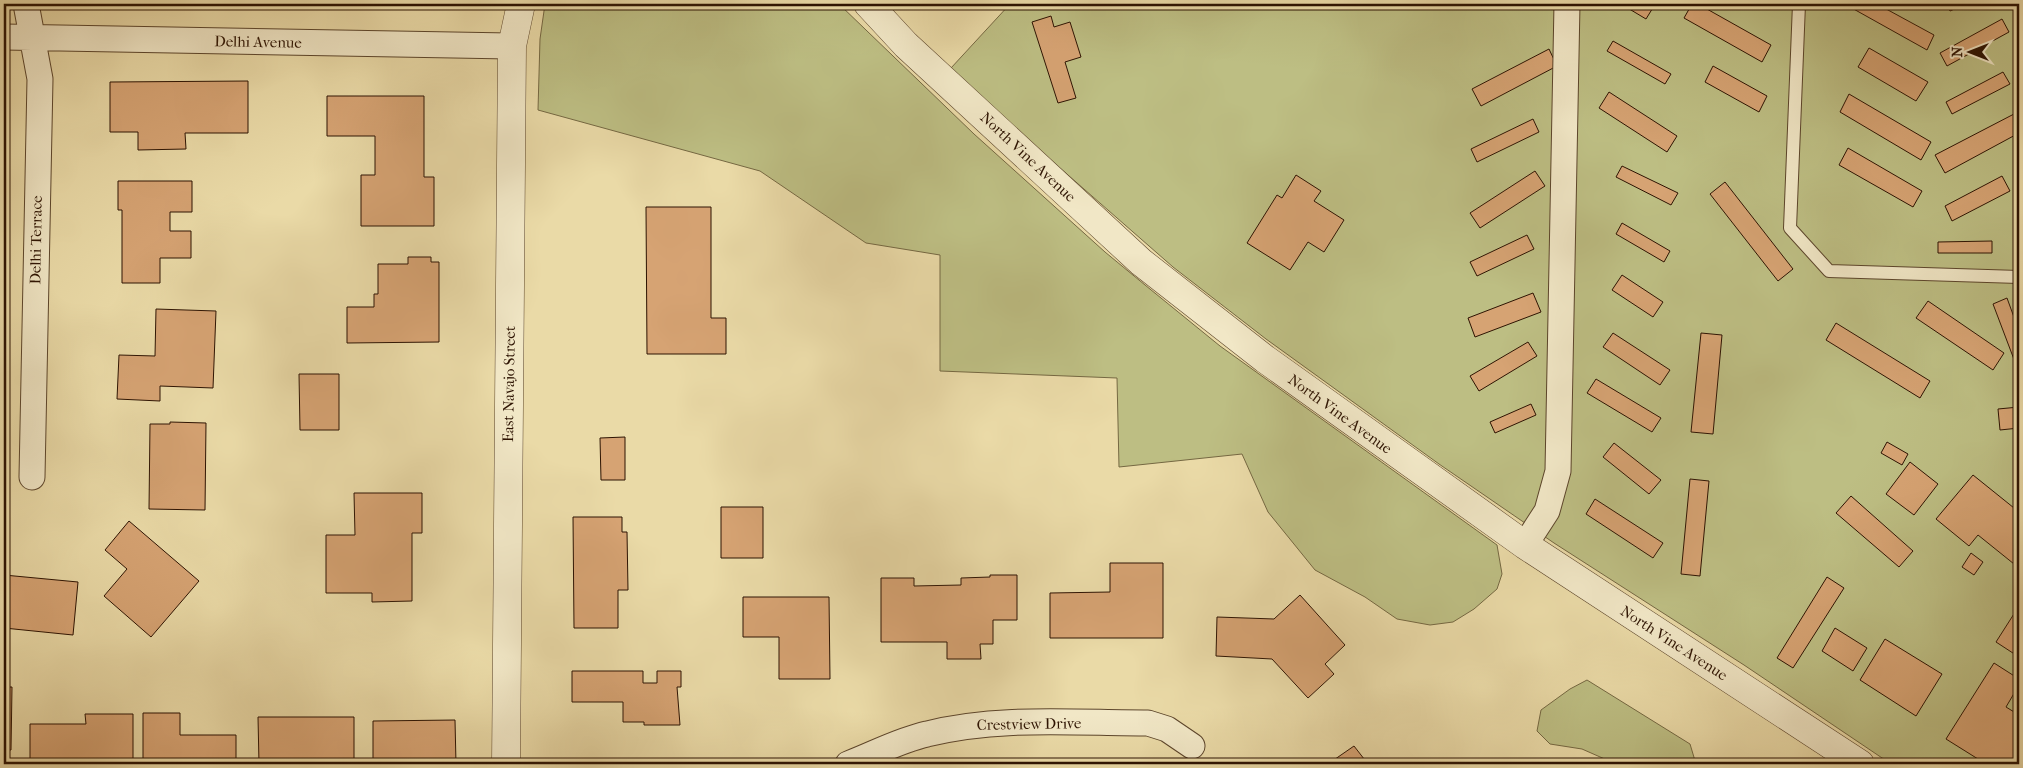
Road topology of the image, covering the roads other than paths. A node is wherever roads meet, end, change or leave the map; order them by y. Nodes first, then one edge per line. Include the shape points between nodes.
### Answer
1 (26, 4) edge
2 (522, 4) edge
3 (868, 4) edge
4 (1567, 4) edge
5 (1799, 4) edge
6 (4, 37) edge
7 (33, 38) junction
8 (512, 46) junction
9 (2019, 277) edge
10 (32, 477) dead end
11 (1525, 546) junction
12 (1195, 750) edge
13 (506, 764) edge
14 (848, 764) edge
15 (1860, 764) edge

1 - 7 street, Delhi Terrace
2 - 8 street, East Navajo Street
3 - 11 street, North Vine Avenue via 906,45 1141,262 1265,359
4 - 11 street via 1558,471 1547,511
5 - 9 lane via 1790,228 1829,271
6 - 7 street, Delhi Avenue
7 - 8 street, Delhi Avenue
7 - 10 street, Delhi Terrace via 40,80
8 - 13 street, East Navajo Street
11 - 15 street, North Vine Avenue
12 - 14 street, Crestview Drive via 1167,729 1148,723 1014,723 973,725 925,734

